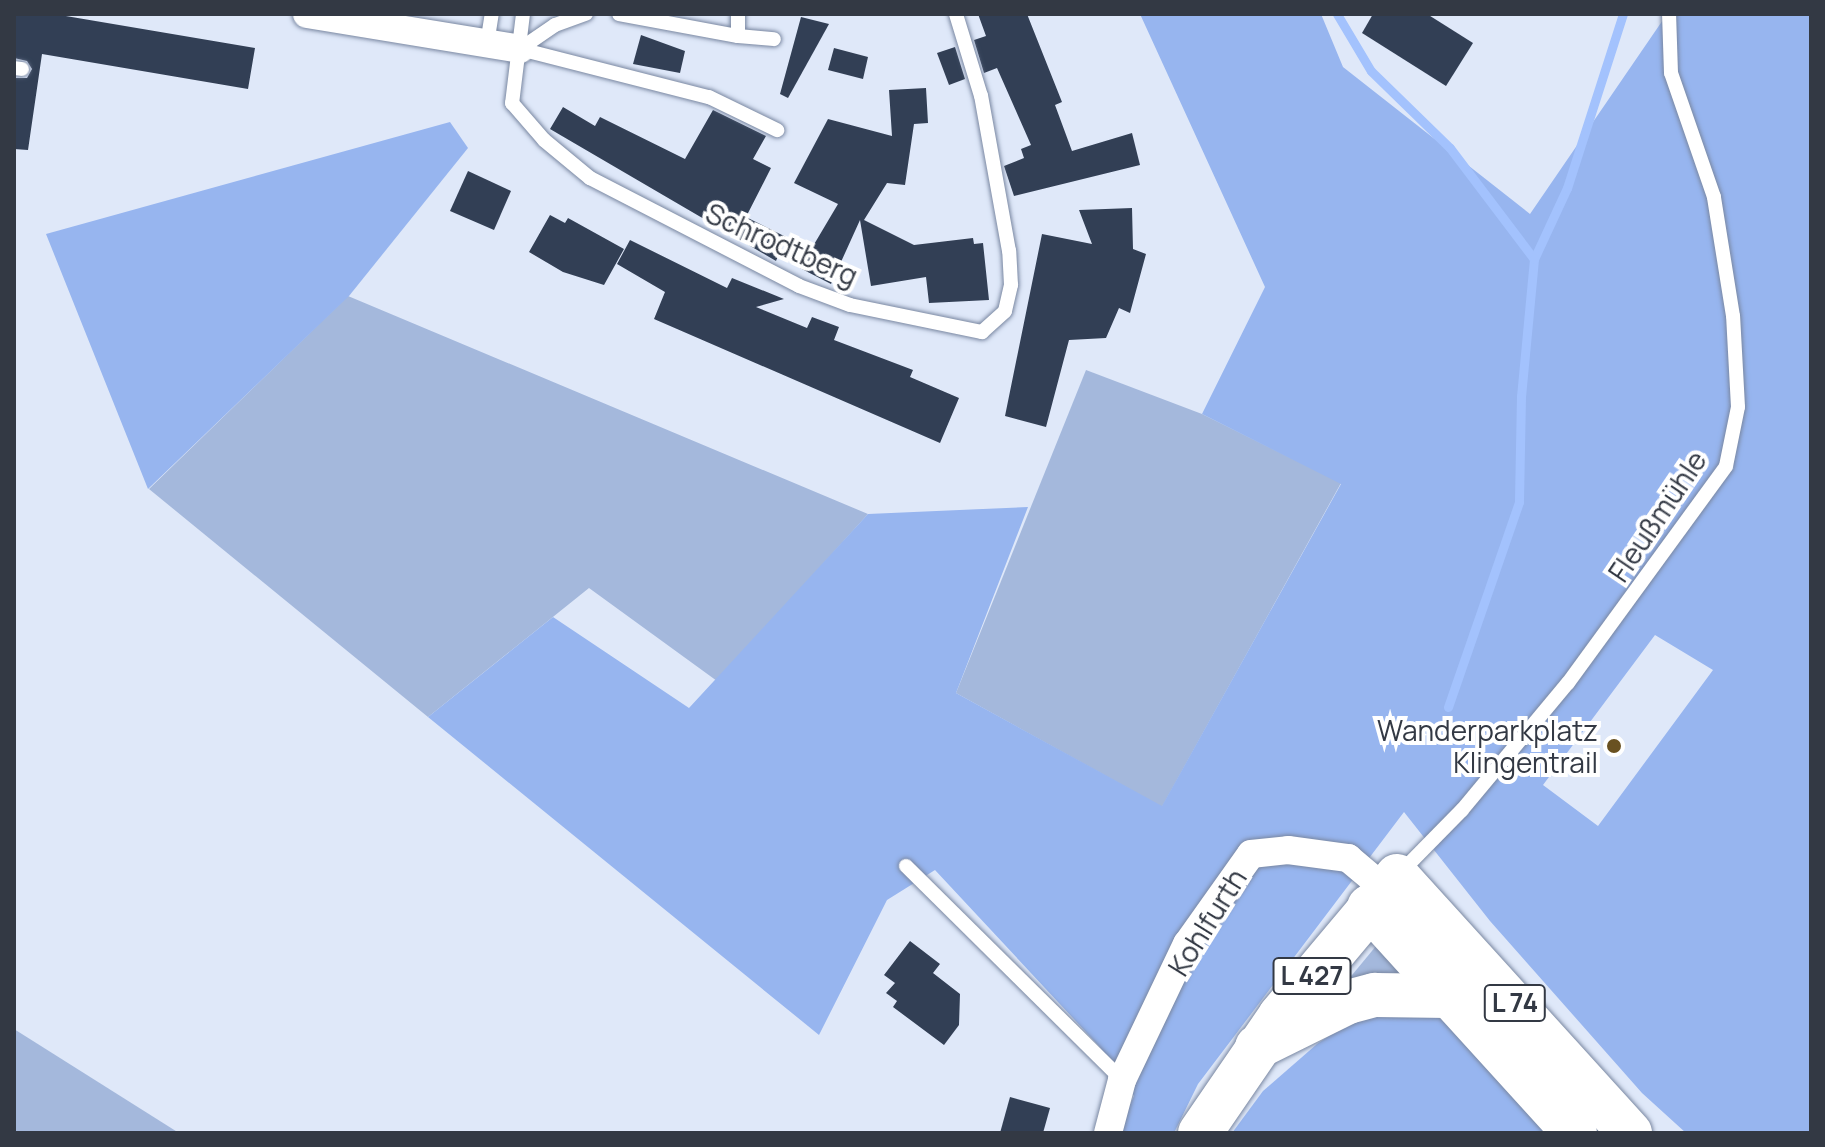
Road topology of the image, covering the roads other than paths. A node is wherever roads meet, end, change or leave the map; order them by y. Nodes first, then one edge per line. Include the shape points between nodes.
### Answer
1 (307, 14) edge
2 (492, 14) edge
3 (523, 14) edge
4 (586, 14) edge
5 (619, 14) edge
6 (738, 14) edge
7 (956, 14) edge
8 (1669, 14) edge
9 (738, 36) junction
10 (774, 39) dead end
11 (487, 44) junction
12 (520, 49) junction
13 (777, 130) dead end
14 (906, 866) dead end
15 (1384, 891) junction
16 (1448, 996) junction
17 (1257, 1047) junction
18 (1122, 1080) junction
19 (1108, 1133) edge
20 (1200, 1133) edge
21 (1575, 1133) edge
22 (1630, 1133) edge

1 - 11 street
2 - 11 lane
3 - 12 lane, Schrodtberg
4 - 12 lane via 555,25
5 - 9 lane
6 - 9 lane
7 - 12 lane, Schrodtberg via 981,96 1009,251 1011,285 1005,311 982,332 864,309 799,286 590,178 544,140 512,103
8 - 15 lane, Fleußmühle via 1671,73 1714,197 1733,316 1738,407 1726,466 1568,683 1462,810
9 - 10 lane
11 - 12 street
12 - 13 lane via 709,97
14 - 18 lane
15 - 16 main road, L 74
15 - 17 main road, L 427
15 - 18 street, Kohlfurth via 1348,858 1288,850 1251,854 1187,944
15 - 22 main road, L 74
16 - 17 main road, L 74 via 1401,992 1348,1002
16 - 21 main road, L 74
17 - 20 main road, L 427
18 - 19 street, Kohlfurth

